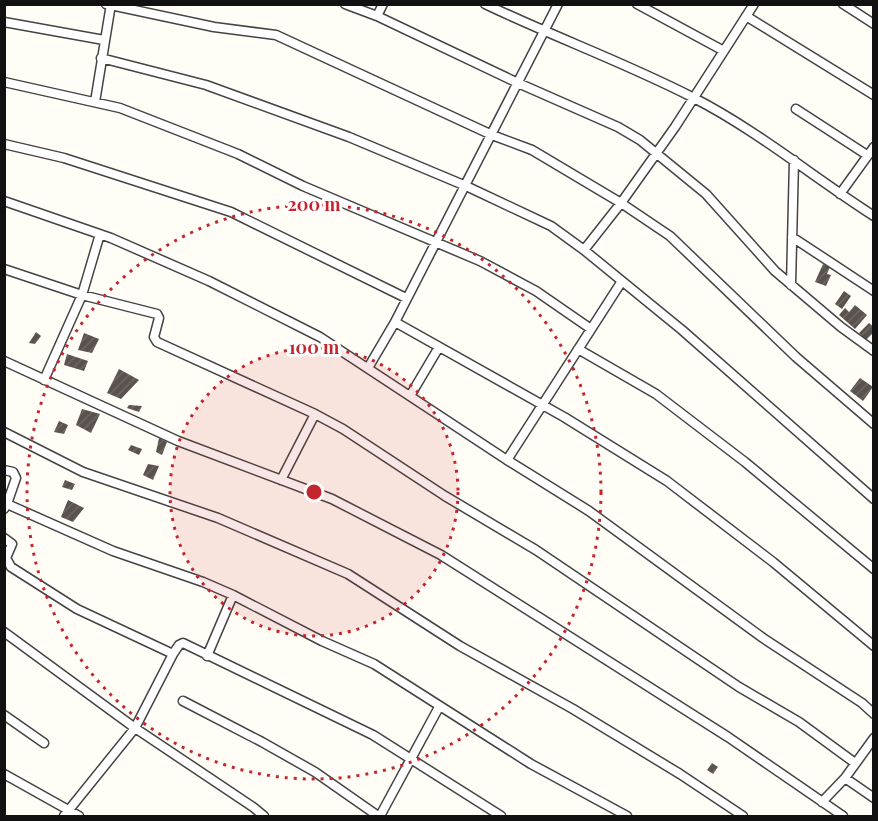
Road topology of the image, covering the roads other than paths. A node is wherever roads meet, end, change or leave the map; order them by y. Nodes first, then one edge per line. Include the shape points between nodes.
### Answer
1 (345, 4) edge
2 (383, 4) edge
3 (485, 4) edge
4 (558, 4) edge
5 (637, 4) edge
6 (754, 4) edge
7 (843, 4) edge
8 (109, 5) edge
9 (377, 16) junction
10 (746, 16) junction
11 (4, 22) edge
12 (873, 24) edge
13 (544, 32) junction
14 (104, 40) junction
15 (724, 51) junction
16 (101, 58) junction
17 (4, 82) edge
18 (518, 83) junction
19 (873, 95) edge
20 (694, 98) junction
21 (95, 102) junction
22 (796, 109) dead end
23 (492, 135) junction
24 (4, 144) edge
25 (873, 147) edge
26 (657, 152) junction
27 (867, 155) junction
28 (794, 160) junction
29 (466, 186) junction
30 (840, 194) junction
31 (4, 201) edge
32 (621, 203) junction
33 (873, 216) edge
34 (100, 234) junction
35 (792, 237) junction
36 (436, 242) junction
37 (584, 250) junction
38 (4, 269) edge
39 (622, 281) junction
40 (791, 285) junction
41 (873, 291) edge
42 (82, 295) junction
43 (406, 298) junction
44 (395, 322) junction
45 (591, 329) junction
46 (439, 347) junction
47 (578, 349) junction
48 (873, 351) edge
49 (4, 361) edge
50 (368, 368) junction
51 (45, 380) junction
52 (411, 396) junction
53 (542, 405) junction
54 (315, 414) junction
55 (873, 424) edge
56 (4, 432) edge
57 (507, 460) junction
58 (4, 470) edge
59 (281, 480) junction
60 (873, 499) edge
61 (6, 506) edge
62 (4, 538) edge
63 (873, 569) edge
64 (234, 595) junction
65 (4, 632) edge
66 (873, 646) edge
67 (173, 654) junction
68 (207, 656) junction
69 (183, 701) dead end
70 (439, 707) junction
71 (873, 714) edge
72 (4, 715) edge
73 (135, 728) junction
74 (873, 738) edge
75 (44, 743) dead end
76 (409, 759) junction
77 (855, 763) junction
78 (4, 774) edge
79 (845, 778) junction
80 (873, 798) edge
81 (822, 802) junction
82 (66, 813) edge
83 (79, 816) edge
84 (264, 816) edge
85 (379, 816) edge
86 (501, 816) edge
87 (627, 816) edge
88 (743, 816) edge
89 (843, 816) edge

1 - 9 street
2 - 9 street
3 - 13 street
4 - 13 street
5 - 15 street
6 - 10 street
7 - 12 street
8 - 14 street
8 - 23 street via 276,36
9 - 18 street
10 - 15 street
10 - 19 street
11 - 14 street
13 - 18 street
13 - 20 street
14 - 16 street
15 - 20 street
16 - 21 street
16 - 29 street via 206,85 349,137
17 - 21 street
18 - 23 street
18 - 26 street via 618,127
20 - 26 street
20 - 28 street
21 - 36 street via 238,154
22 - 27 street
23 - 29 street
23 - 32 street via 531,150
24 - 43 street via 64,158 231,212
25 - 27 street
26 - 32 street
26 - 40 street via 706,194
27 - 30 street
28 - 30 street
28 - 35 street
29 - 36 street
29 - 37 street via 551,226
30 - 33 street
31 - 34 street
32 - 37 street
32 - 55 street via 670,237
34 - 42 street
34 - 50 street via 209,281 320,337
35 - 40 street
35 - 41 street
36 - 43 street
36 - 45 street via 536,291
37 - 39 street
38 - 42 street
39 - 45 street
39 - 60 street via 763,399
40 - 48 street
42 - 51 street
42 - 54 street via 157,314 157,342
43 - 44 street
44 - 46 street
44 - 50 street
45 - 47 street
46 - 52 street
46 - 53 street
47 - 53 street
47 - 63 street via 656,394
49 - 51 street
50 - 52 street
51 - 59 street via 178,441
52 - 57 street
53 - 57 street
53 - 66 street via 667,480
54 - 59 street
54 - 77 street via 536,550 739,687 799,722
56 - 88 street via 83,472 218,518 348,574 460,646 651,756
57 - 71 street via 589,511
58 - 61 street via 13,472 16,478
59 - 81 street via 332,499 441,555 728,737
61 - 64 street via 113,551
62 - 67 street via 12,544 6,558 11,567 77,609
64 - 68 street
64 - 70 street via 374,664
65 - 73 street
67 - 68 street via 183,643
67 - 73 street
68 - 76 street via 373,735
69 - 85 street via 315,772
70 - 76 street
70 - 87 street via 531,764
72 - 75 street
73 - 82 street
73 - 84 street
74 - 77 street
76 - 85 street
76 - 86 street
77 - 79 street
78 - 82 street
79 - 80 street
79 - 81 street
81 - 89 street
82 - 83 street

